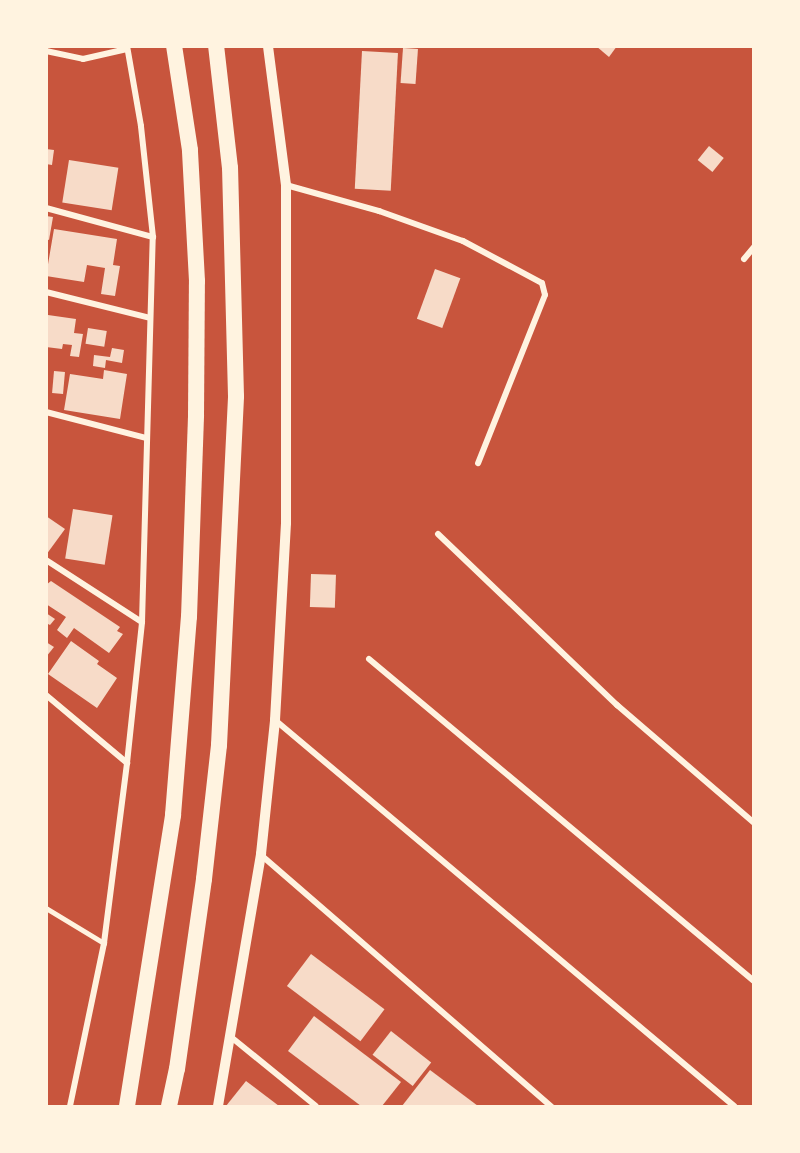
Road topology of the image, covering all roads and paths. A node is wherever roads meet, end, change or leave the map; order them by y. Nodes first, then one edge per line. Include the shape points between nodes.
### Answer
1 (174, 46) edge
2 (216, 46) edge
3 (268, 46) edge
4 (127, 48) edge
5 (46, 51) edge
6 (286, 184) junction
7 (46, 208) edge
8 (153, 237) junction
9 (753, 247) edge
10 (744, 259) dead end
11 (46, 292) edge
12 (150, 318) junction
13 (46, 412) edge
14 (146, 438) junction
15 (478, 463) dead end
16 (438, 534) dead end
17 (46, 560) edge
18 (142, 622) junction
19 (369, 659) dead end
20 (46, 695) edge
21 (275, 720) junction
22 (127, 763) junction
23 (753, 823) edge
24 (261, 854) junction
25 (46, 908) edge
26 (104, 943) junction
27 (753, 981) edge
28 (231, 1037) junction
29 (70, 1107) edge
30 (127, 1107) edge
31 (169, 1107) edge
32 (218, 1107) edge
33 (316, 1107) edge
34 (551, 1107) edge
35 (734, 1107) edge

1 - 30 highway via 190,150 196,270 189,617 173,815
2 - 31 highway via 230,168 236,396 219,745 203,890
3 - 6 street
4 - 5 street via 83,58
4 - 8 street via 141,126
6 - 15 street via 463,241 542,283 544,296
6 - 21 street via 286,523
7 - 8 street
8 - 12 street
9 - 10 street
11 - 12 street
12 - 14 street
13 - 14 street
14 - 18 street
16 - 23 street via 618,705
17 - 18 street
18 - 22 street
19 - 27 street
20 - 22 street
21 - 24 street
21 - 35 street
22 - 26 street
24 - 28 street
24 - 34 street
25 - 26 lane
26 - 29 street
28 - 32 street
28 - 33 street

